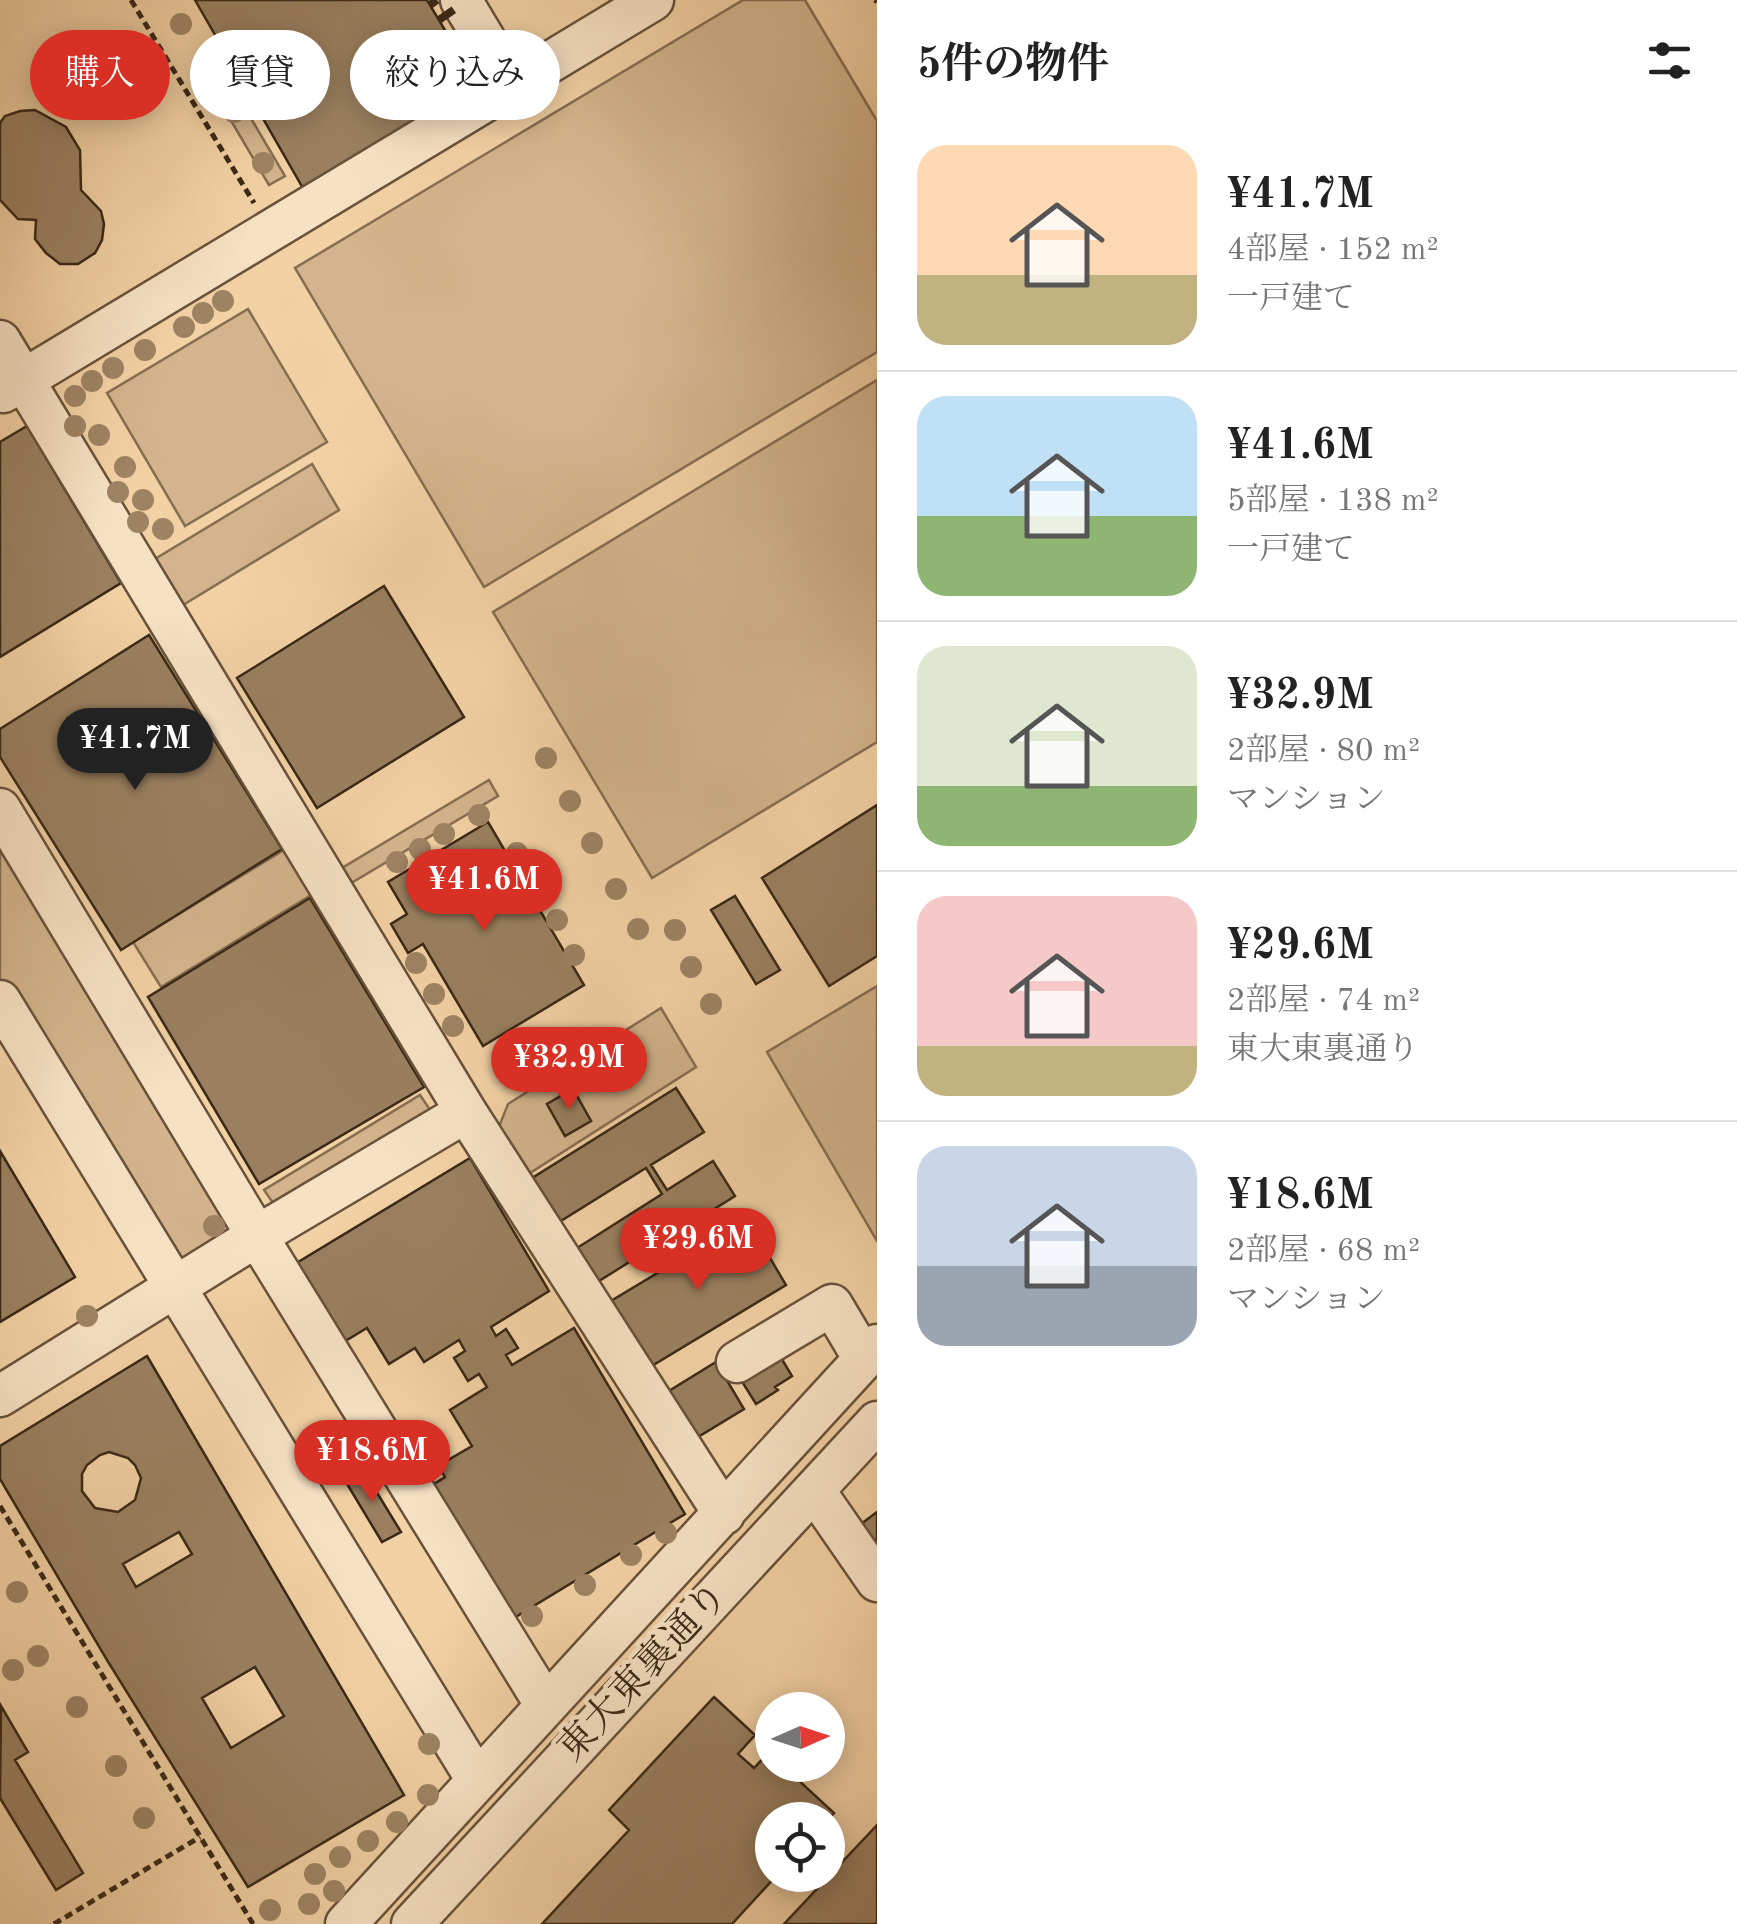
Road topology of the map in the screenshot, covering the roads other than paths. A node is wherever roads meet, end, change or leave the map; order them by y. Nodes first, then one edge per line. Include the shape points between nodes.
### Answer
1 (461, 0) edge
2 (653, 0) edge
3 (479, 30) edge
4 (560, 56) edge
5 (455, 120) edge
6 (0, 341) edge
7 (12, 387) edge
8 (0, 809) edge
9 (6, 1024) edge
10 (466, 1112) junction
11 (257, 1236) junction
12 (177, 1288) junction
13 (871, 1352) edge
14 (736, 1362) dead end
15 (0, 1396) edge
16 (873, 1434) edge
17 (814, 1490) junction
18 (724, 1514) junction
19 (877, 1581) edge
20 (544, 1704) junction
21 (477, 1780) junction
22 (346, 1924) edge
23 (412, 1924) edge

1 - 3 street
2 - 4 street
5 - 7 street
6 - 7 street
7 - 10 street
8 - 11 street
9 - 12 street
10 - 11 street
10 - 18 street
11 - 12 street
11 - 20 street
12 - 15 street
12 - 21 street
13 - 14 street via 832,1304
13 - 18 street
16 - 17 street, 東大東裏通り
17 - 19 street
17 - 23 street, 東大東裏通り
18 - 20 street
20 - 21 street
21 - 22 street

